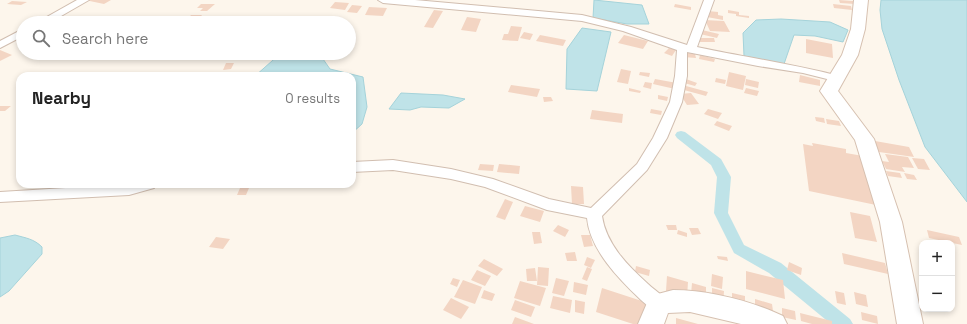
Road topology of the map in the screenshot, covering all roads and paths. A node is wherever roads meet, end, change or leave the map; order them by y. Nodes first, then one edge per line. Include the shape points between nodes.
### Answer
1 (84, 0) edge
2 (383, 0) edge
3 (709, 0) edge
4 (861, 0) edge
5 (54, 16) edge
6 (16, 36) edge
7 (0, 45) edge
8 (686, 48) junction
9 (835, 78) junction
10 (356, 166) edge
11 (136, 188) edge
12 (0, 197) edge
13 (594, 214) junction
14 (655, 314) edge
15 (774, 324) edge
16 (910, 324) edge

1 - 5 street
2 - 8 street via 582,18
3 - 8 street via 704,20
4 - 9 main road via 858,29 850,55
6 - 7 street
8 - 9 street
8 - 13 street via 676,102 660,138 642,167
9 - 16 main road via 829,91 864,139 891,222
10 - 13 street via 392,165 451,174 488,183 548,204
11 - 12 street
13 - 14 street via 597,232 616,263 644,292
14 - 15 main road via 673,301 690,301 757,316

